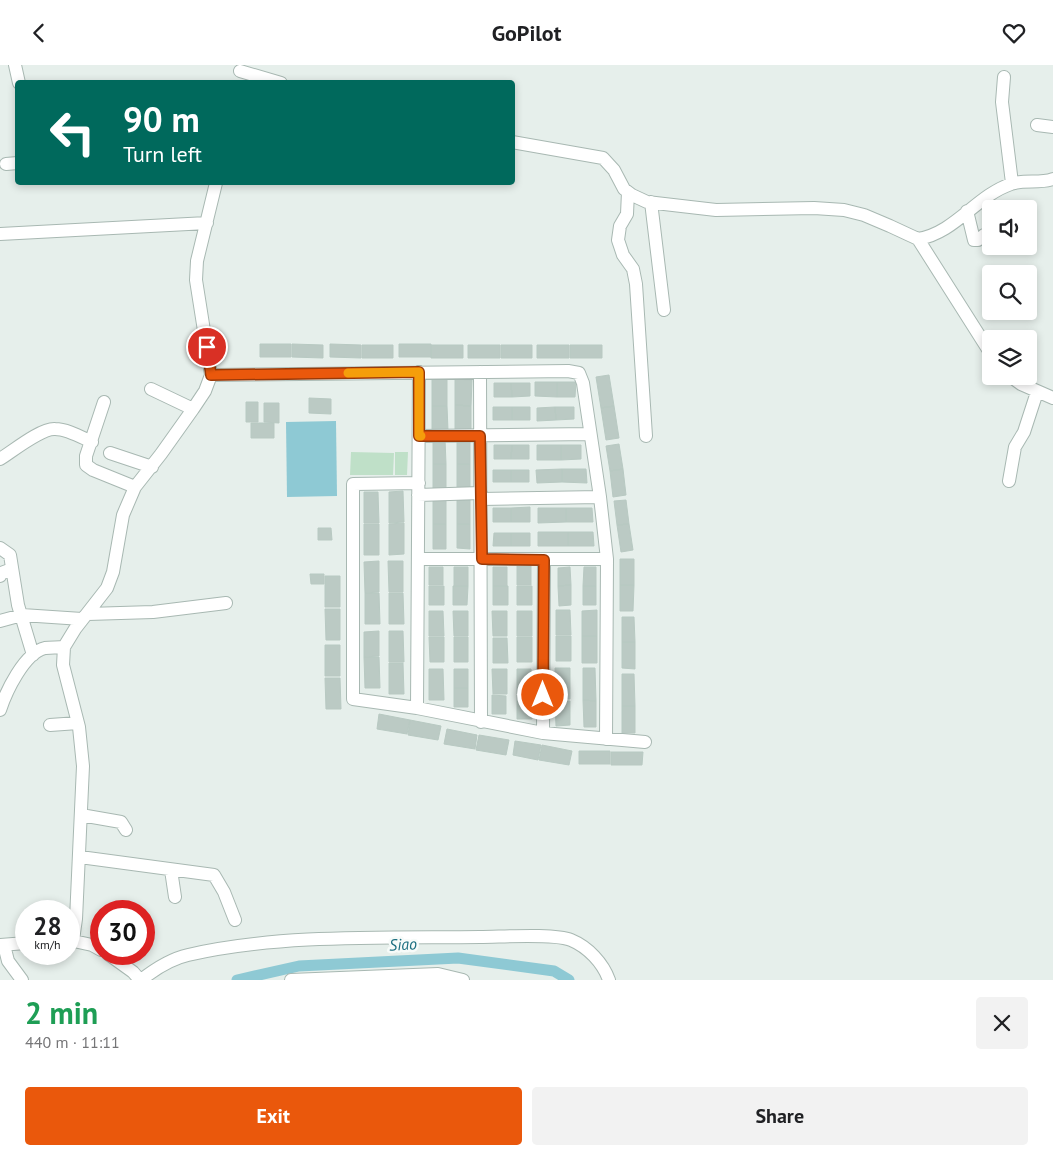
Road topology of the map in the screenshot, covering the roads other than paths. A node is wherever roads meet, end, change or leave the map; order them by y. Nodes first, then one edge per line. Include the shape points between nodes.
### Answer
1 (15, 65) edge
2 (240, 73) edge
3 (1004, 77) dead end
4 (18, 80) edge
5 (269, 80) edge
6 (1037, 125) dead end
7 (1053, 127) edge
8 (515, 143) edge
9 (1052, 181) edge
10 (1012, 183) junction
11 (216, 185) edge
12 (628, 192) junction
13 (651, 202) junction
14 (967, 211) junction
15 (207, 223) junction
16 (0, 234) edge
17 (982, 237) edge
18 (918, 239) junction
19 (664, 310) dead end
20 (982, 340) edge
21 (419, 372) junction
22 (480, 372) junction
23 (211, 375) junction
24 (1025, 385) edge
25 (151, 389) dead end
26 (1037, 392) junction
27 (1053, 399) edge
28 (104, 402) dead end
29 (193, 409) junction
30 (590, 434) junction
31 (419, 436) junction
32 (480, 436) junction
33 (646, 436) dead end
34 (92, 442) junction
35 (110, 453) dead end
36 (0, 459) edge
37 (152, 467) junction
38 (1009, 481) dead end
39 (135, 487) junction
40 (419, 489) junction
41 (481, 496) junction
42 (600, 497) junction
43 (0, 548) edge
44 (418, 559) junction
45 (482, 559) junction
46 (607, 559) junction
47 (544, 560) junction
48 (12, 569) junction
49 (0, 576) edge
50 (226, 603) dead end
51 (22, 615) junction
52 (85, 616) junction
53 (0, 621) edge
54 (64, 647) junction
55 (33, 655) junction
56 (417, 708) junction
57 (0, 710) edge
58 (481, 722) junction
59 (78, 723) junction
60 (50, 725) dead end
61 (543, 733) junction
62 (606, 739) junction
63 (646, 742) dead end
64 (81, 815) junction
65 (126, 830) dead end
66 (80, 857) junction
67 (172, 870) junction
68 (175, 897) dead end
69 (75, 900) edge
70 (235, 919) dead end
71 (15, 944) edge
72 (2, 945) edge
73 (123, 965) edge
74 (22, 980) edge
75 (141, 980) edge
76 (291, 980) edge
77 (463, 980) edge
78 (609, 980) edge

1 - 4 street
2 - 5 street
3 - 10 street via 1002,102
6 - 7 street
8 - 12 street via 603,158
9 - 10 street
10 - 14 street
11 - 15 street
12 - 13 street
12 - 33 street via 627,214 618,240 636,284
13 - 18 street via 716,210 844,210 864,215
13 - 19 street
14 - 17 street via 974,240
14 - 18 street via 943,231
15 - 16 street
15 - 23 street via 197,261 196,280
18 - 20 street
21 - 22 street
21 - 23 street
21 - 31 street
22 - 30 street via 579,373
22 - 32 street
23 - 29 street
24 - 26 street
25 - 29 street
26 - 27 street
26 - 38 street via 1024,432 1015,447
28 - 34 street
29 - 37 street
30 - 32 street
30 - 42 street
31 - 32 street
31 - 40 street
32 - 41 street
34 - 36 street via 52,429 43,431
34 - 39 street via 86,465
35 - 37 street
37 - 39 street
39 - 52 street via 123,515 107,588
40 - 41 street
40 - 44 street
40 - 56 street via 354,484 353,494 353,699
41 - 42 street
41 - 45 street
42 - 46 street
43 - 48 street via 10,555
44 - 45 street
44 - 56 street
45 - 47 street
45 - 58 street
46 - 47 street
46 - 62 street
47 - 61 street
48 - 49 street
48 - 51 street
50 - 52 street
51 - 52 street
51 - 53 street
51 - 55 street
52 - 54 street
54 - 55 street via 44,648
54 - 59 street via 64,676
55 - 57 street via 9,686
56 - 58 street
58 - 61 street
59 - 60 street
59 - 64 street via 83,766
61 - 62 street
62 - 63 street
64 - 65 street via 120,823
64 - 66 street
66 - 67 street
66 - 69 street
67 - 68 street
67 - 70 street via 214,875
71 - 72 street
72 - 74 street via 8,961
73 - 75 street
75 - 78 street via 159,967 186,955 244,945 362,939 538,937 570,939 594,955
76 - 77 street via 438,974

